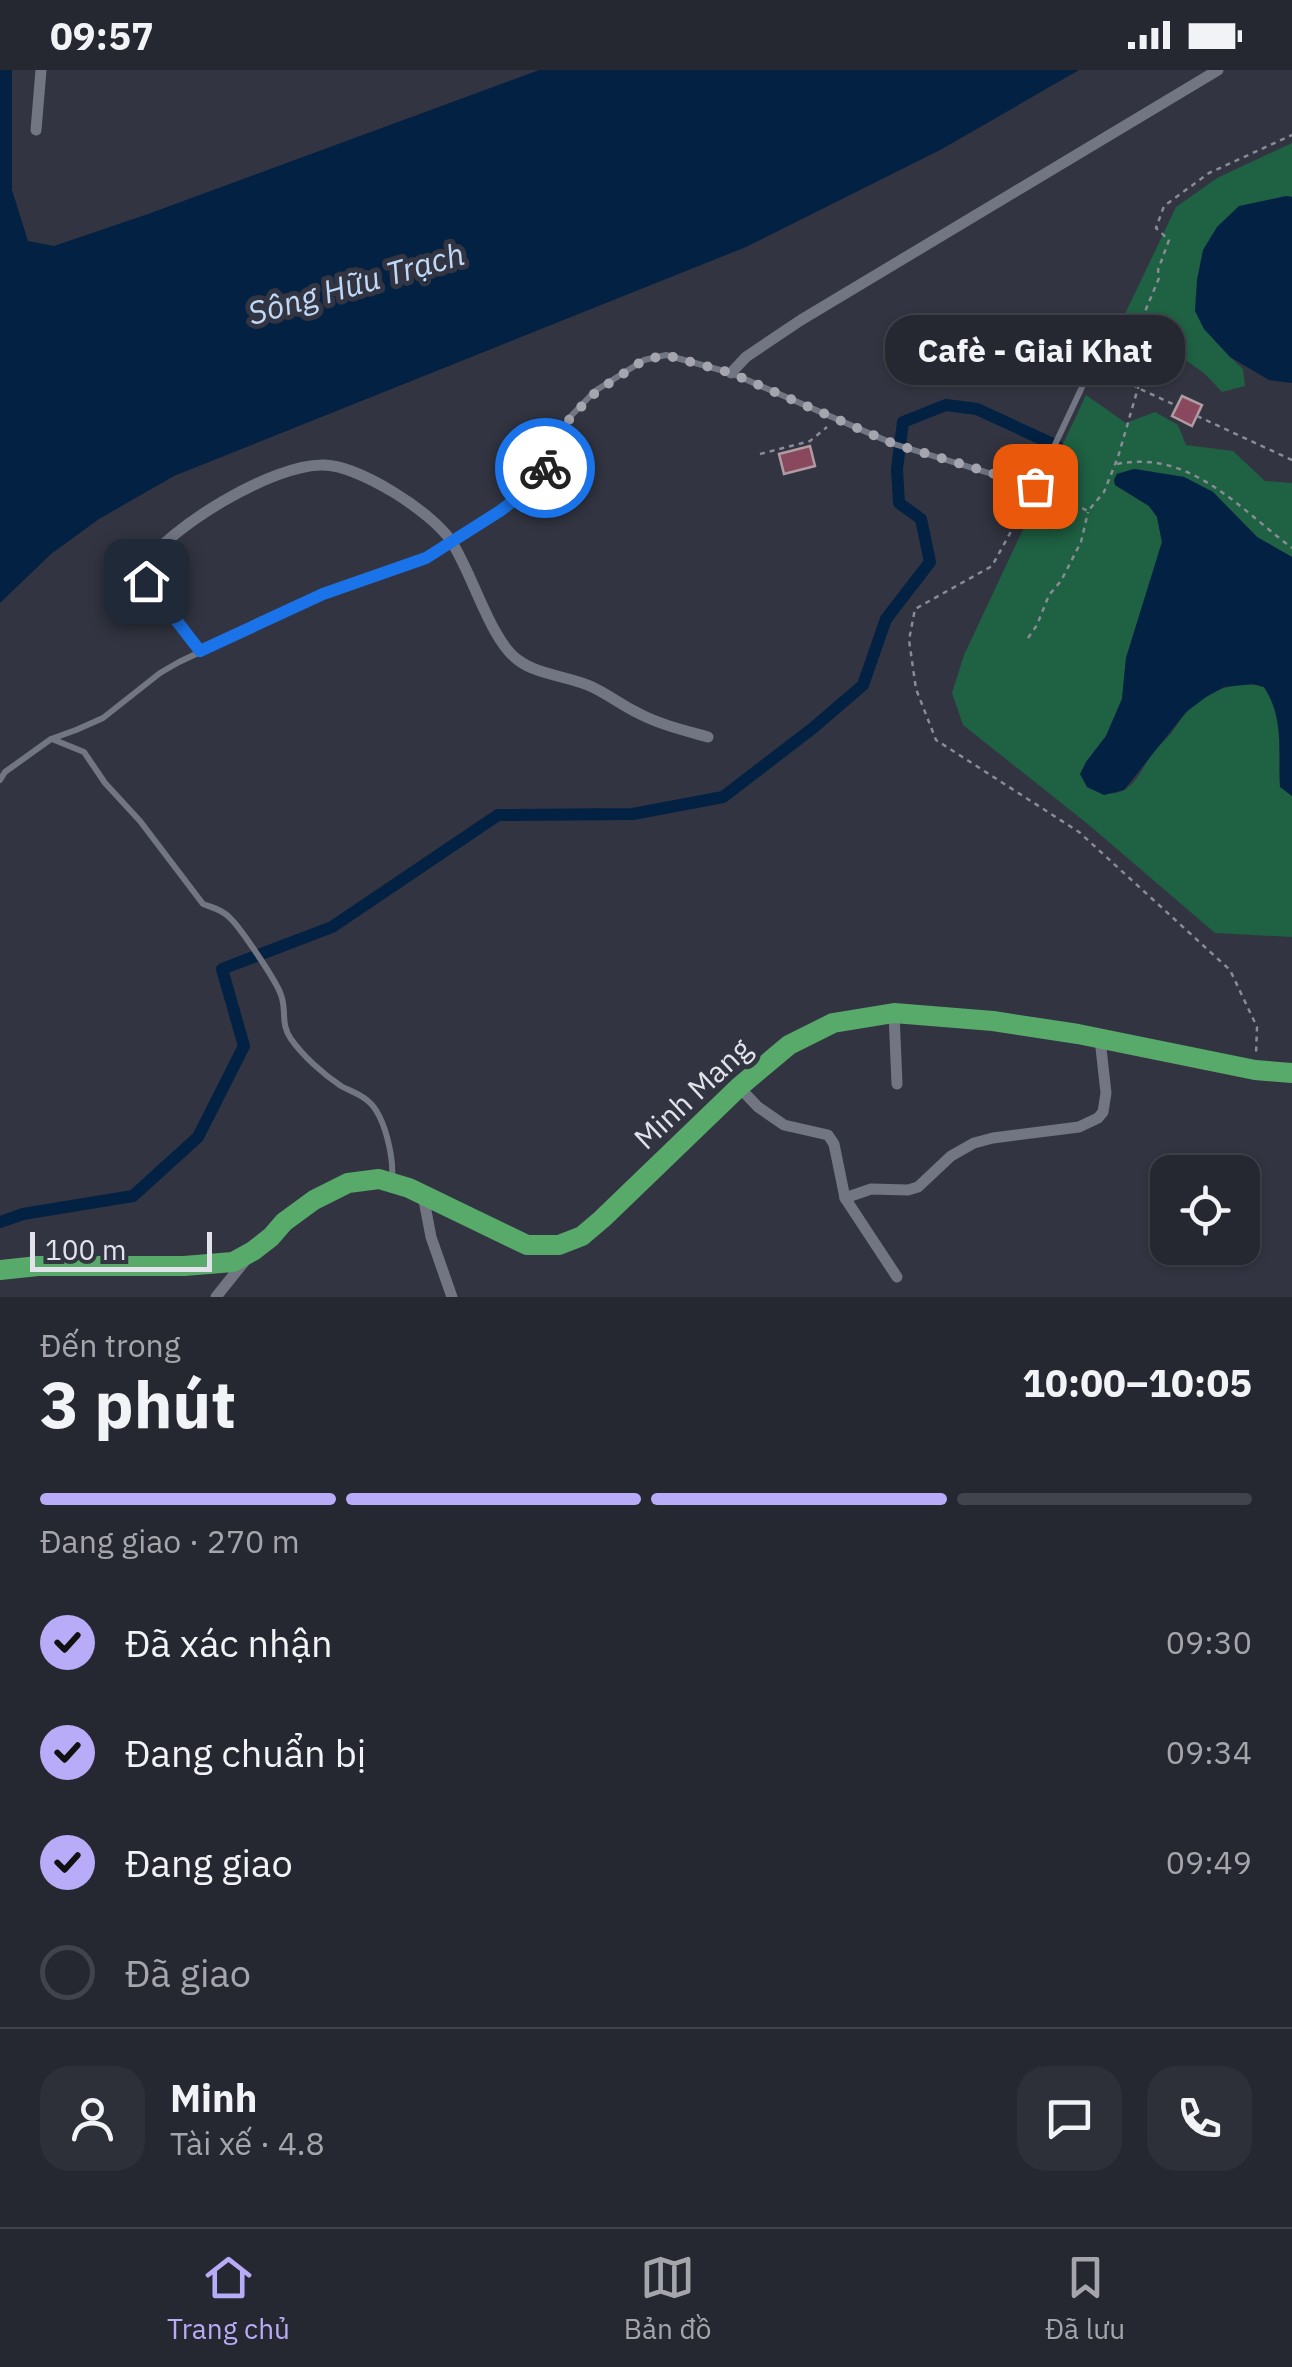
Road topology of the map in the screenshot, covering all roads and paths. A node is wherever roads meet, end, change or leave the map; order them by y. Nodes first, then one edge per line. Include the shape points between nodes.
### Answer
1 (41, 70) edge
2 (1218, 70) edge
3 (36, 130) dead end
4 (1292, 135) edge
5 (1099, 350) dead end
6 (1107, 368) dead end
7 (731, 373) junction
8 (1138, 388) junction
9 (1177, 406) dead end
10 (1198, 416) dead end
11 (836, 420) junction
12 (760, 454) dead end
13 (1292, 460) edge
14 (1115, 464) junction
15 (1035, 486) junction
16 (1088, 510) junction
17 (452, 542) junction
18 (1292, 548) edge
19 (1028, 638) dead end
20 (200, 651) junction
21 (708, 737) dead end
22 (51, 738) junction
23 (0, 780) edge
24 (894, 1013) junction
25 (1100, 1040) junction
26 (1256, 1070) junction
27 (1290, 1078) edge
28 (897, 1084) dead end
29 (739, 1087) junction
30 (392, 1182) junction
31 (423, 1195) junction
32 (846, 1198) junction
33 (253, 1251) junction
34 (0, 1270) edge
35 (897, 1277) dead end
36 (216, 1297) edge
37 (452, 1297) edge

1 - 3 street
2 - 7 street via 801,320
4 - 8 path via 1209,173 1164,206 1156,228 1168,240 1138,326
5 - 15 lane
6 - 8 path
7 - 11 lane
7 - 17 lane via 666,355 644,360 570,418 538,482
8 - 9 path
8 - 14 path
10 - 13 path
11 - 12 path via 810,441
11 - 15 lane
14 - 16 path
14 - 18 path via 1132,460 1191,473
15 - 16 path
15 - 26 path via 992,566 915,609 909,640 922,706 936,740 1079,832 1230,970 1257,1027
16 - 19 path via 1081,542
17 - 20 lane
17 - 20 street via 420,510 347,470 314,466 268,479 219,504 142,568
17 - 21 street via 516,658 590,686 636,713
20 - 22 lane via 103,718
22 - 23 lane
22 - 30 lane via 84,752 203,904 232,919 280,992 283,1021 295,1044 377,1112
24 - 25 highway, Minh Mang
24 - 28 street
24 - 29 highway, Minh Mang via 833,1023 789,1044
25 - 26 highway, Minh Mang
25 - 32 street via 1106,1093 1103,1112 1091,1122 974,1143 918,1187 871,1189
26 - 27 highway, Minh Mang
29 - 31 highway, Minh Mang via 602,1219 559,1245 527,1246
29 - 32 street via 784,1125 828,1135
30 - 31 highway, Minh Mang
30 - 33 highway, Minh Mang via 348,1184 314,1200
31 - 37 street
32 - 35 street
33 - 34 highway, Minh Mang via 233,1262 184,1266
33 - 36 street

